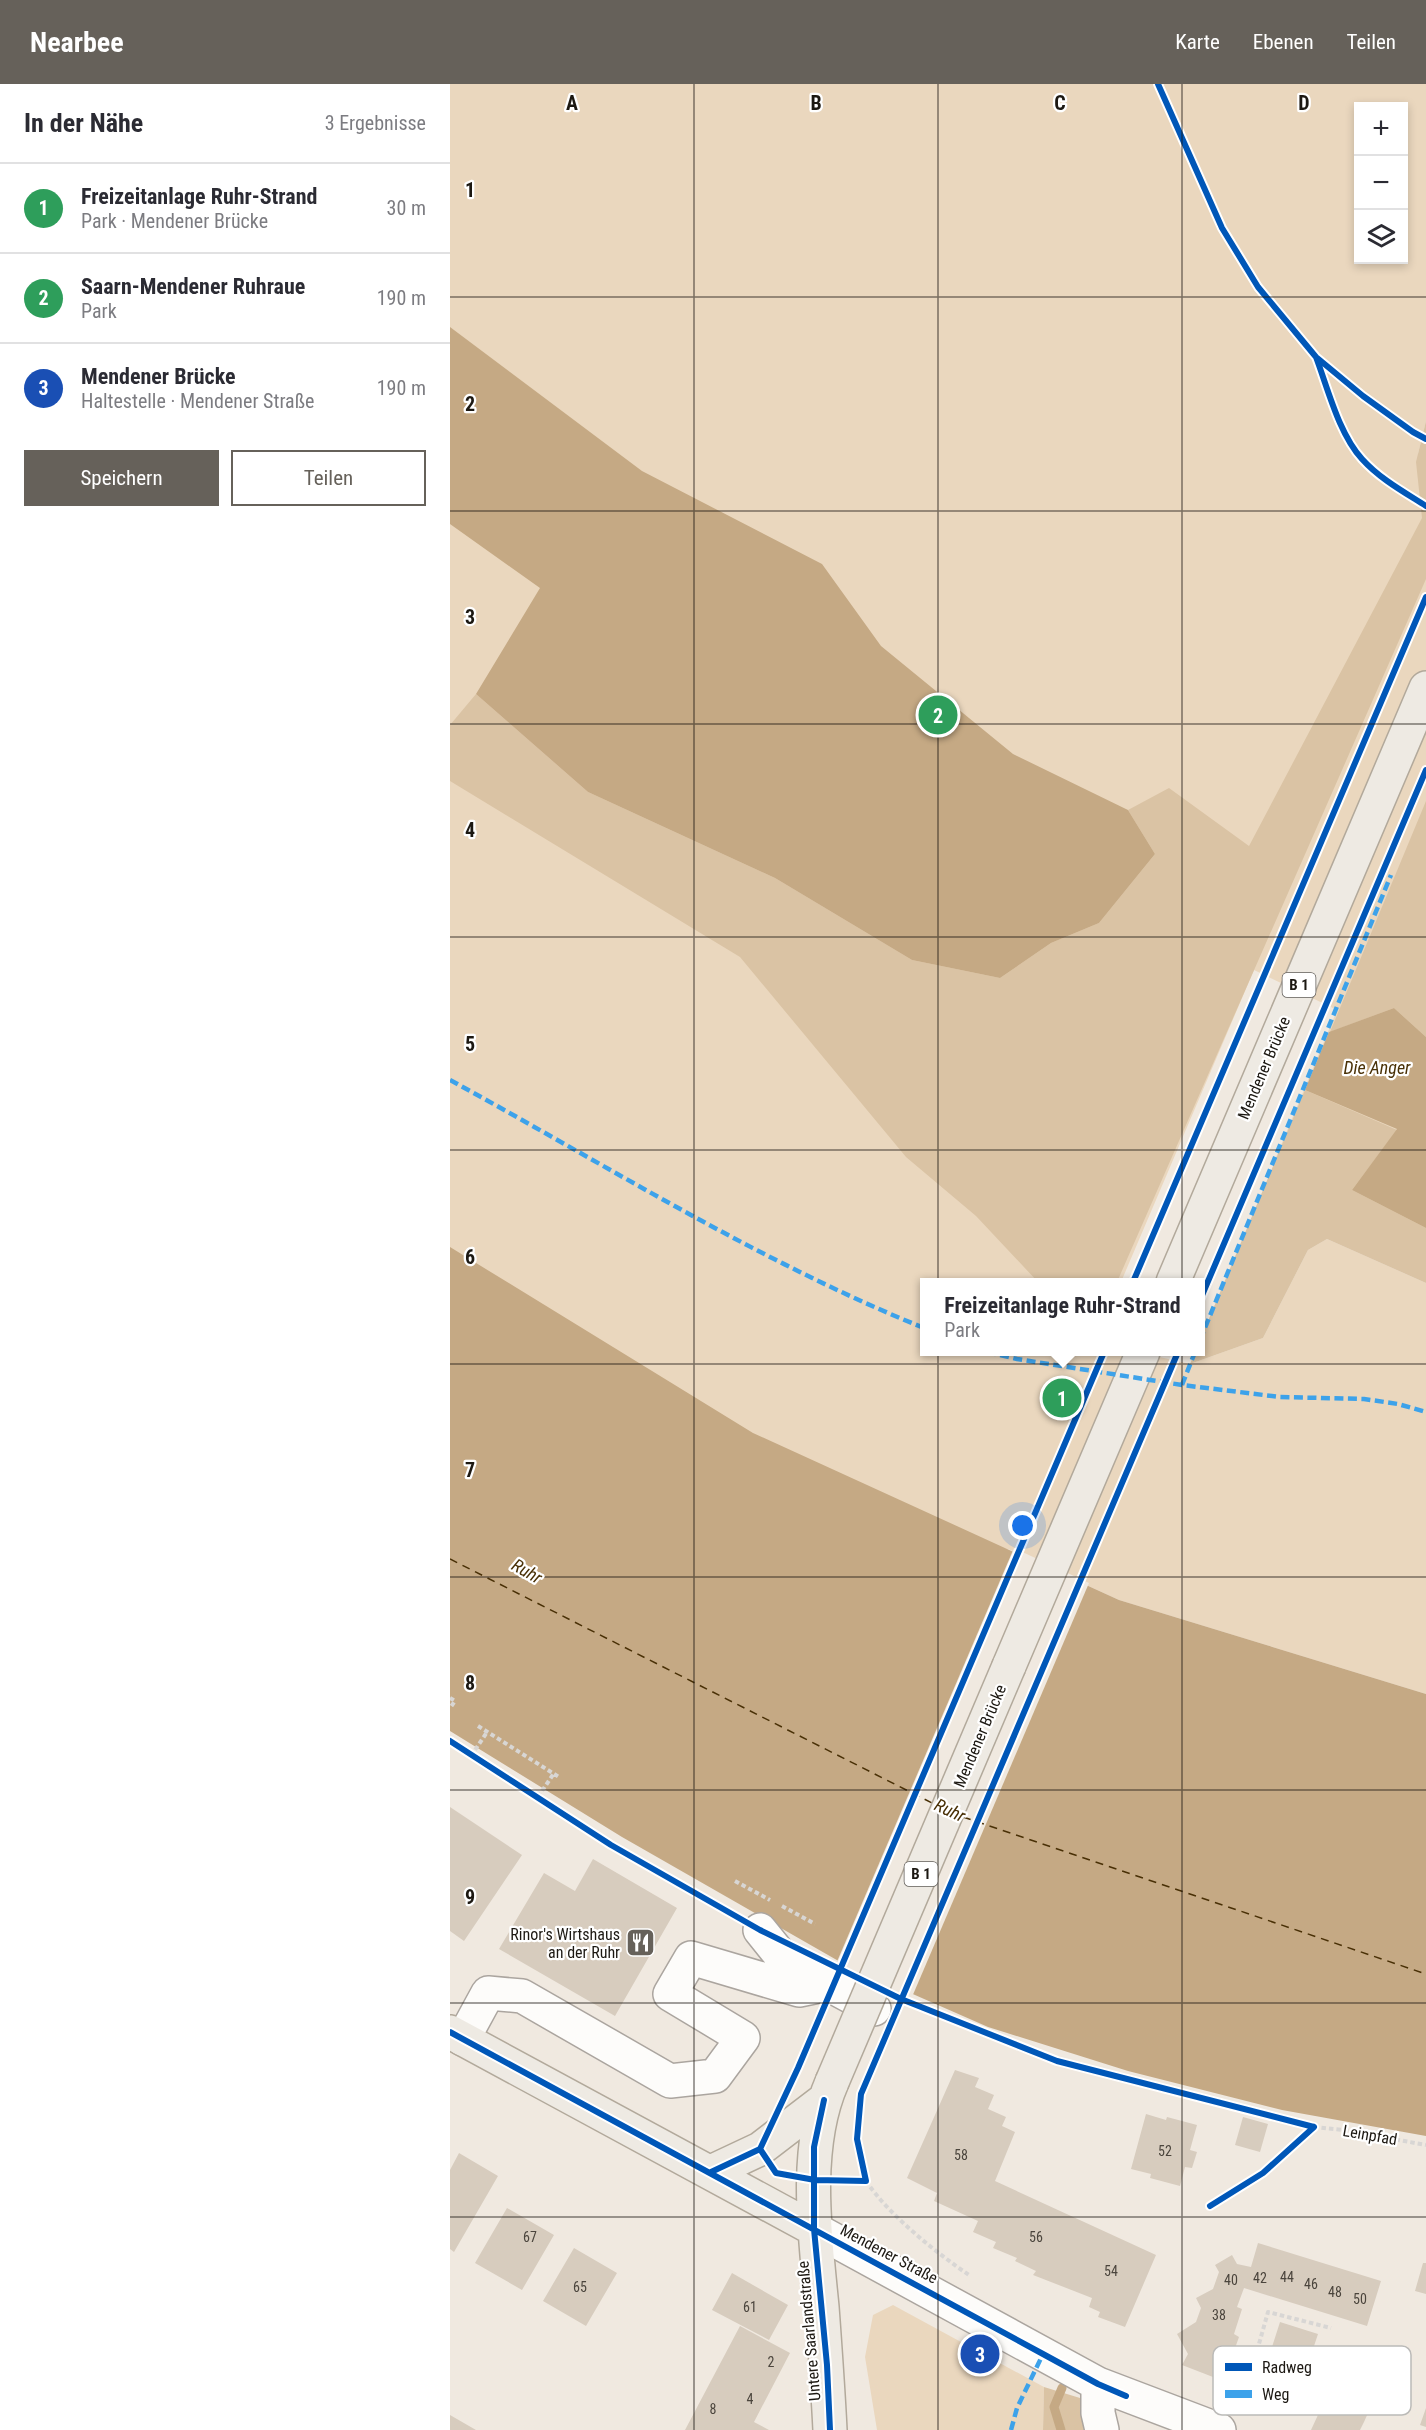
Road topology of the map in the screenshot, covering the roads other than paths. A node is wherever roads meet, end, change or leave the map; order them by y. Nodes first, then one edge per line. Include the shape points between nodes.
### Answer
1 (1426, 687) edge
2 (1175, 1278) edge
3 (1141, 1356) edge
4 (760, 1930) dead end
5 (828, 1984) junction
6 (874, 2009) dead end
7 (456, 2035) edge
8 (828, 2091) junction
9 (711, 2172) junction
10 (814, 2229) junction
11 (1098, 2384) junction
12 (830, 2430) edge
13 (1102, 2430) edge
14 (1219, 2430) edge

1 - 2 main road, Mendener Brücke / B 1
3 - 8 main road, Mendener Brücke / B 1, bridge
4 - 5 street via 785,1960
5 - 6 street
5 - 7 street via 799,1990 691,1958 670,1994 743,2038 715,2076 670,2081 522,1996 488,1994
7 - 9 main road, Mendener Straße
8 - 9 main road via 760,2149
8 - 10 main road, Mendener Brücke / B 1 via 814,2147
9 - 10 main road, Mendener Straße
10 - 11 street, Mendener Straße
10 - 12 main road, Untere Saarlandstraße / B 1
11 - 13 street
11 - 14 street, Mendener Straße

